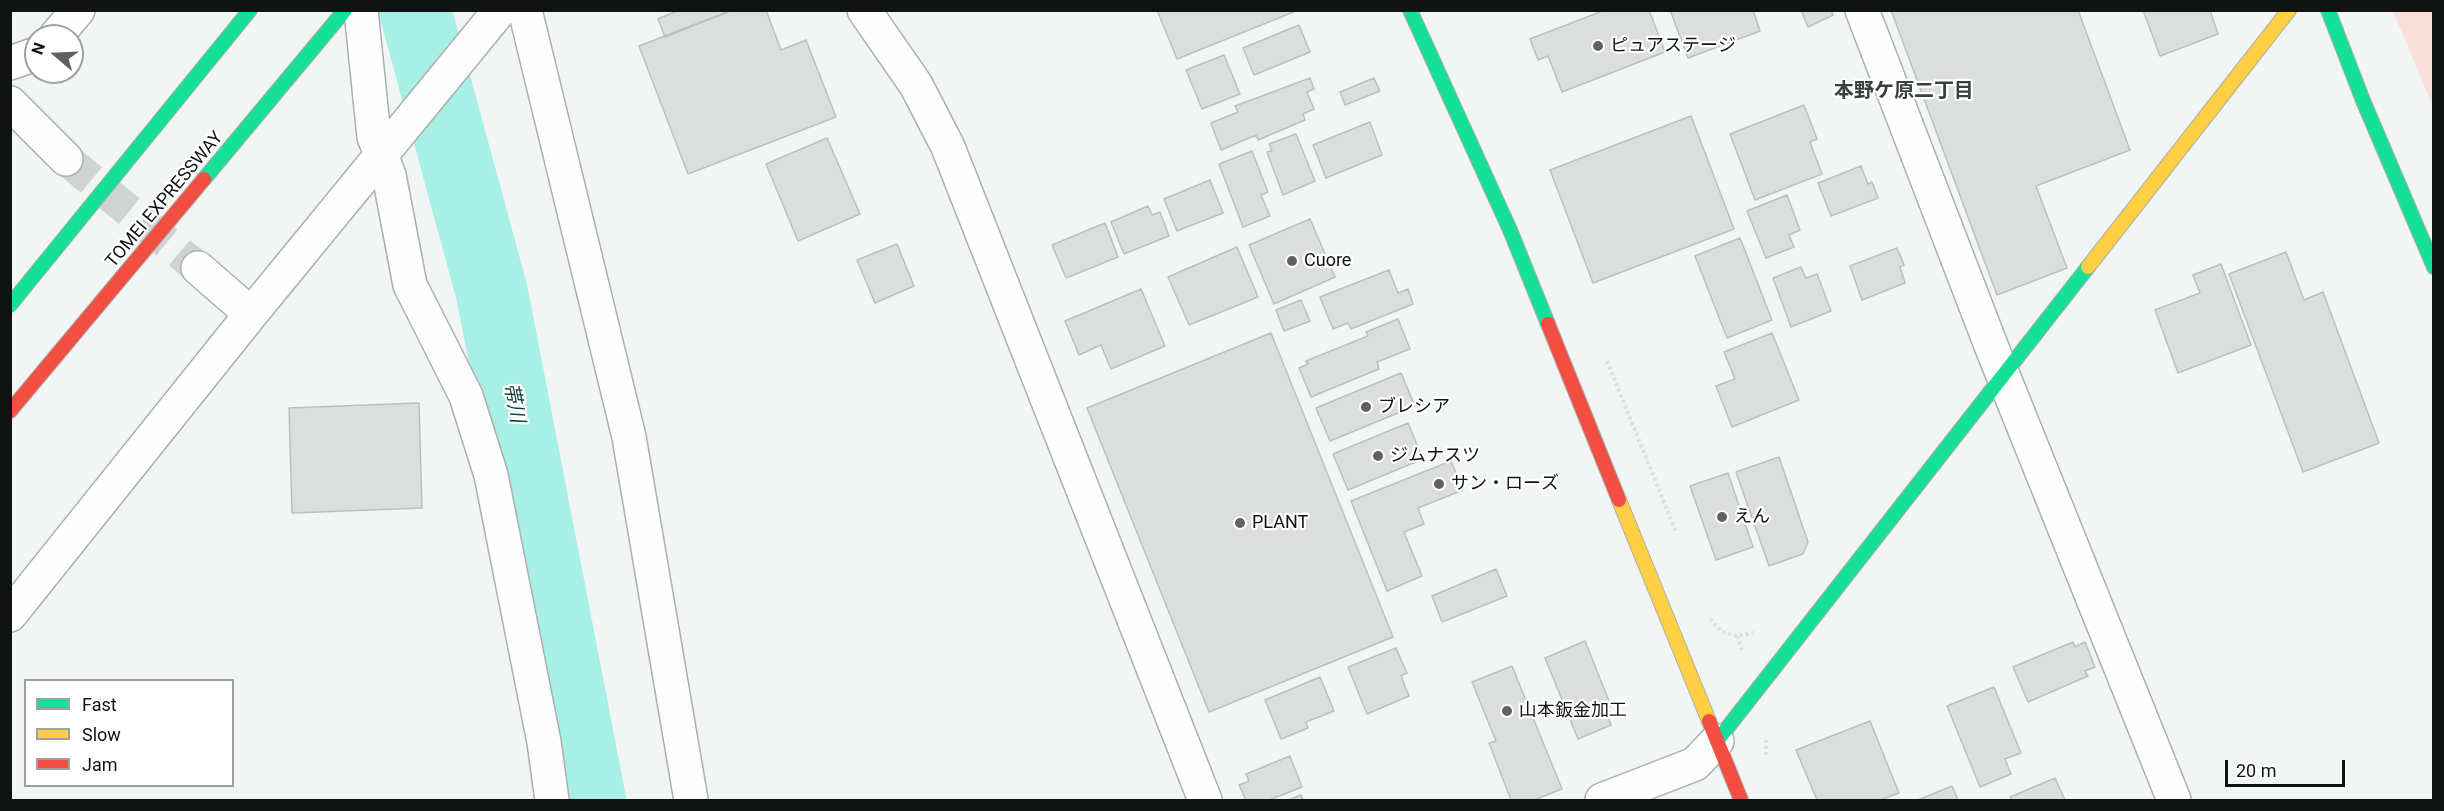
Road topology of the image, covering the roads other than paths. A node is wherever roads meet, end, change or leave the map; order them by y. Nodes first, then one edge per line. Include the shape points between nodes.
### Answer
1 (78, 10) edge
2 (250, 10) edge
3 (345, 10) edge
4 (361, 10) edge
5 (864, 10) edge
6 (1410, 10) edge
7 (1862, 10) edge
8 (2289, 10) edge
9 (2328, 10) edge
10 (508, 11) edge
11 (66, 24) edge
12 (10, 103) edge
13 (387, 150) junction
14 (66, 159) tunnel mouth
15 (2433, 267) edge
16 (198, 268) tunnel mouth
17 (10, 305) edge
18 (251, 314) junction
19 (2003, 375) junction
20 (10, 411) edge
21 (10, 615) edge
22 (1717, 741) junction
23 (552, 801) edge
24 (692, 801) edge
25 (1205, 801) edge
26 (1602, 801) edge
27 (1741, 801) edge
28 (2174, 801) edge

1 - 11 street
2 - 17 main road
3 - 20 main road, TOMEI EXPRESSWAY
4 - 13 street via 374,137
5 - 25 street via 916,85 948,147
6 - 22 main road via 1510,230
7 - 19 street
8 - 19 main road
9 - 15 main road
10 - 13 street
10 - 24 street via 629,437
12 - 14 street
13 - 18 street
13 - 23 street via 410,285 466,396 491,476 544,742
16 - 18 street
18 - 21 street
19 - 22 main road
19 - 28 street
22 - 26 street via 1695,764
22 - 27 main road

